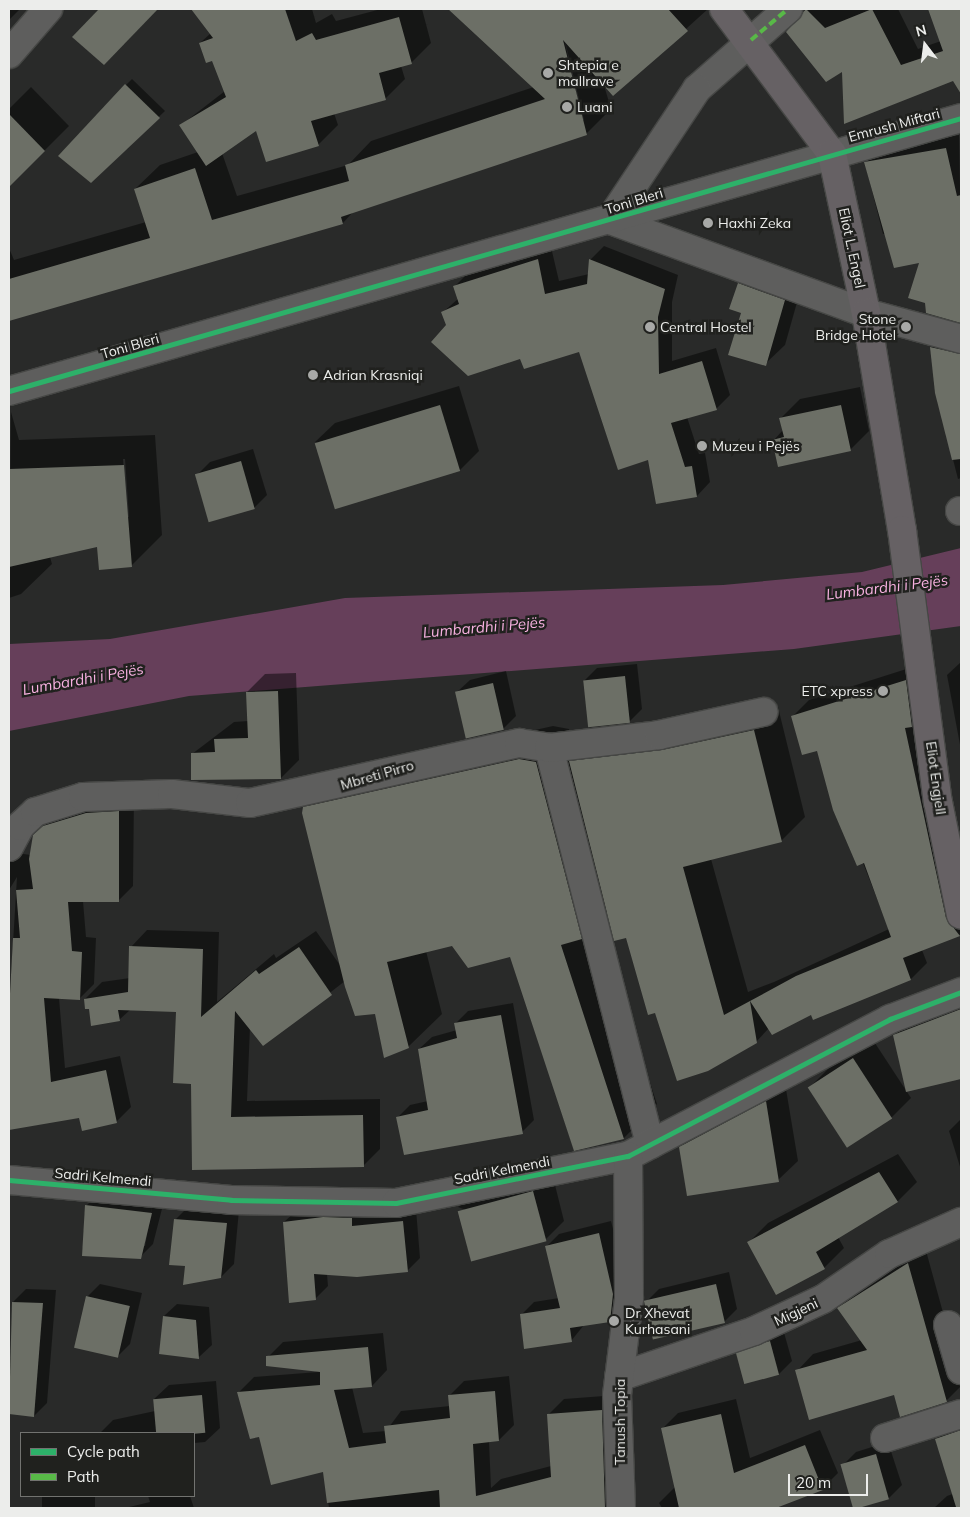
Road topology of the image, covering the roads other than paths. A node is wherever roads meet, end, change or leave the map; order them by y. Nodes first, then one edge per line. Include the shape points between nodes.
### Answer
1 (48, 9) edge
2 (724, 9) edge
3 (788, 9) edge
4 (751, 40) junction
5 (9, 54) edge
6 (961, 118) edge
7 (832, 154) junction
8 (610, 220) junction
9 (866, 313) junction
10 (961, 340) edge
11 (9, 391) edge
12 (916, 639) joint
13 (763, 712) dead end
14 (549, 748) junction
15 (9, 847) edge
16 (960, 908) edge
17 (961, 992) edge
18 (639, 1150) junction
19 (9, 1180) edge
20 (961, 1222) edge
21 (948, 1325) dead end
22 (961, 1370) edge
23 (619, 1377) junction
24 (961, 1414) edge
25 (885, 1438) dead end
26 (621, 1508) edge

1 - 5 street
2 - 4 main road, Eliot L. Engel
3 - 4 street
4 - 7 main road, Eliot L. Engel
4 - 8 street via 698,89
6 - 7 street, Emrush Miftari
7 - 8 street, Toni Bleri
7 - 9 main road, Eliot L. Engel
8 - 9 street, Toni Bleri
8 - 11 street, Toni Bleri
9 - 10 street, Toni Bleri
9 - 12 main road, Eliot L. Engel via 902,530
12 - 16 main road, Eliot Engjell via 938,802
13 - 14 street, Mbreti Pirro via 659,735
14 - 15 street, Mbreti Pirro via 519,743 250,803 172,794 83,797 35,812 20,826
14 - 18 street, Tanush Topia
17 - 18 street, Sadri Kelmendi via 890,1019
18 - 19 street, Sadri Kelmendi via 396,1203 231,1200
18 - 23 street, Tanush Topia via 630,1298
20 - 23 street, Migjeni via 889,1254 823,1299 754,1331
21 - 22 street
23 - 26 street, Tanush Topia
24 - 25 street

